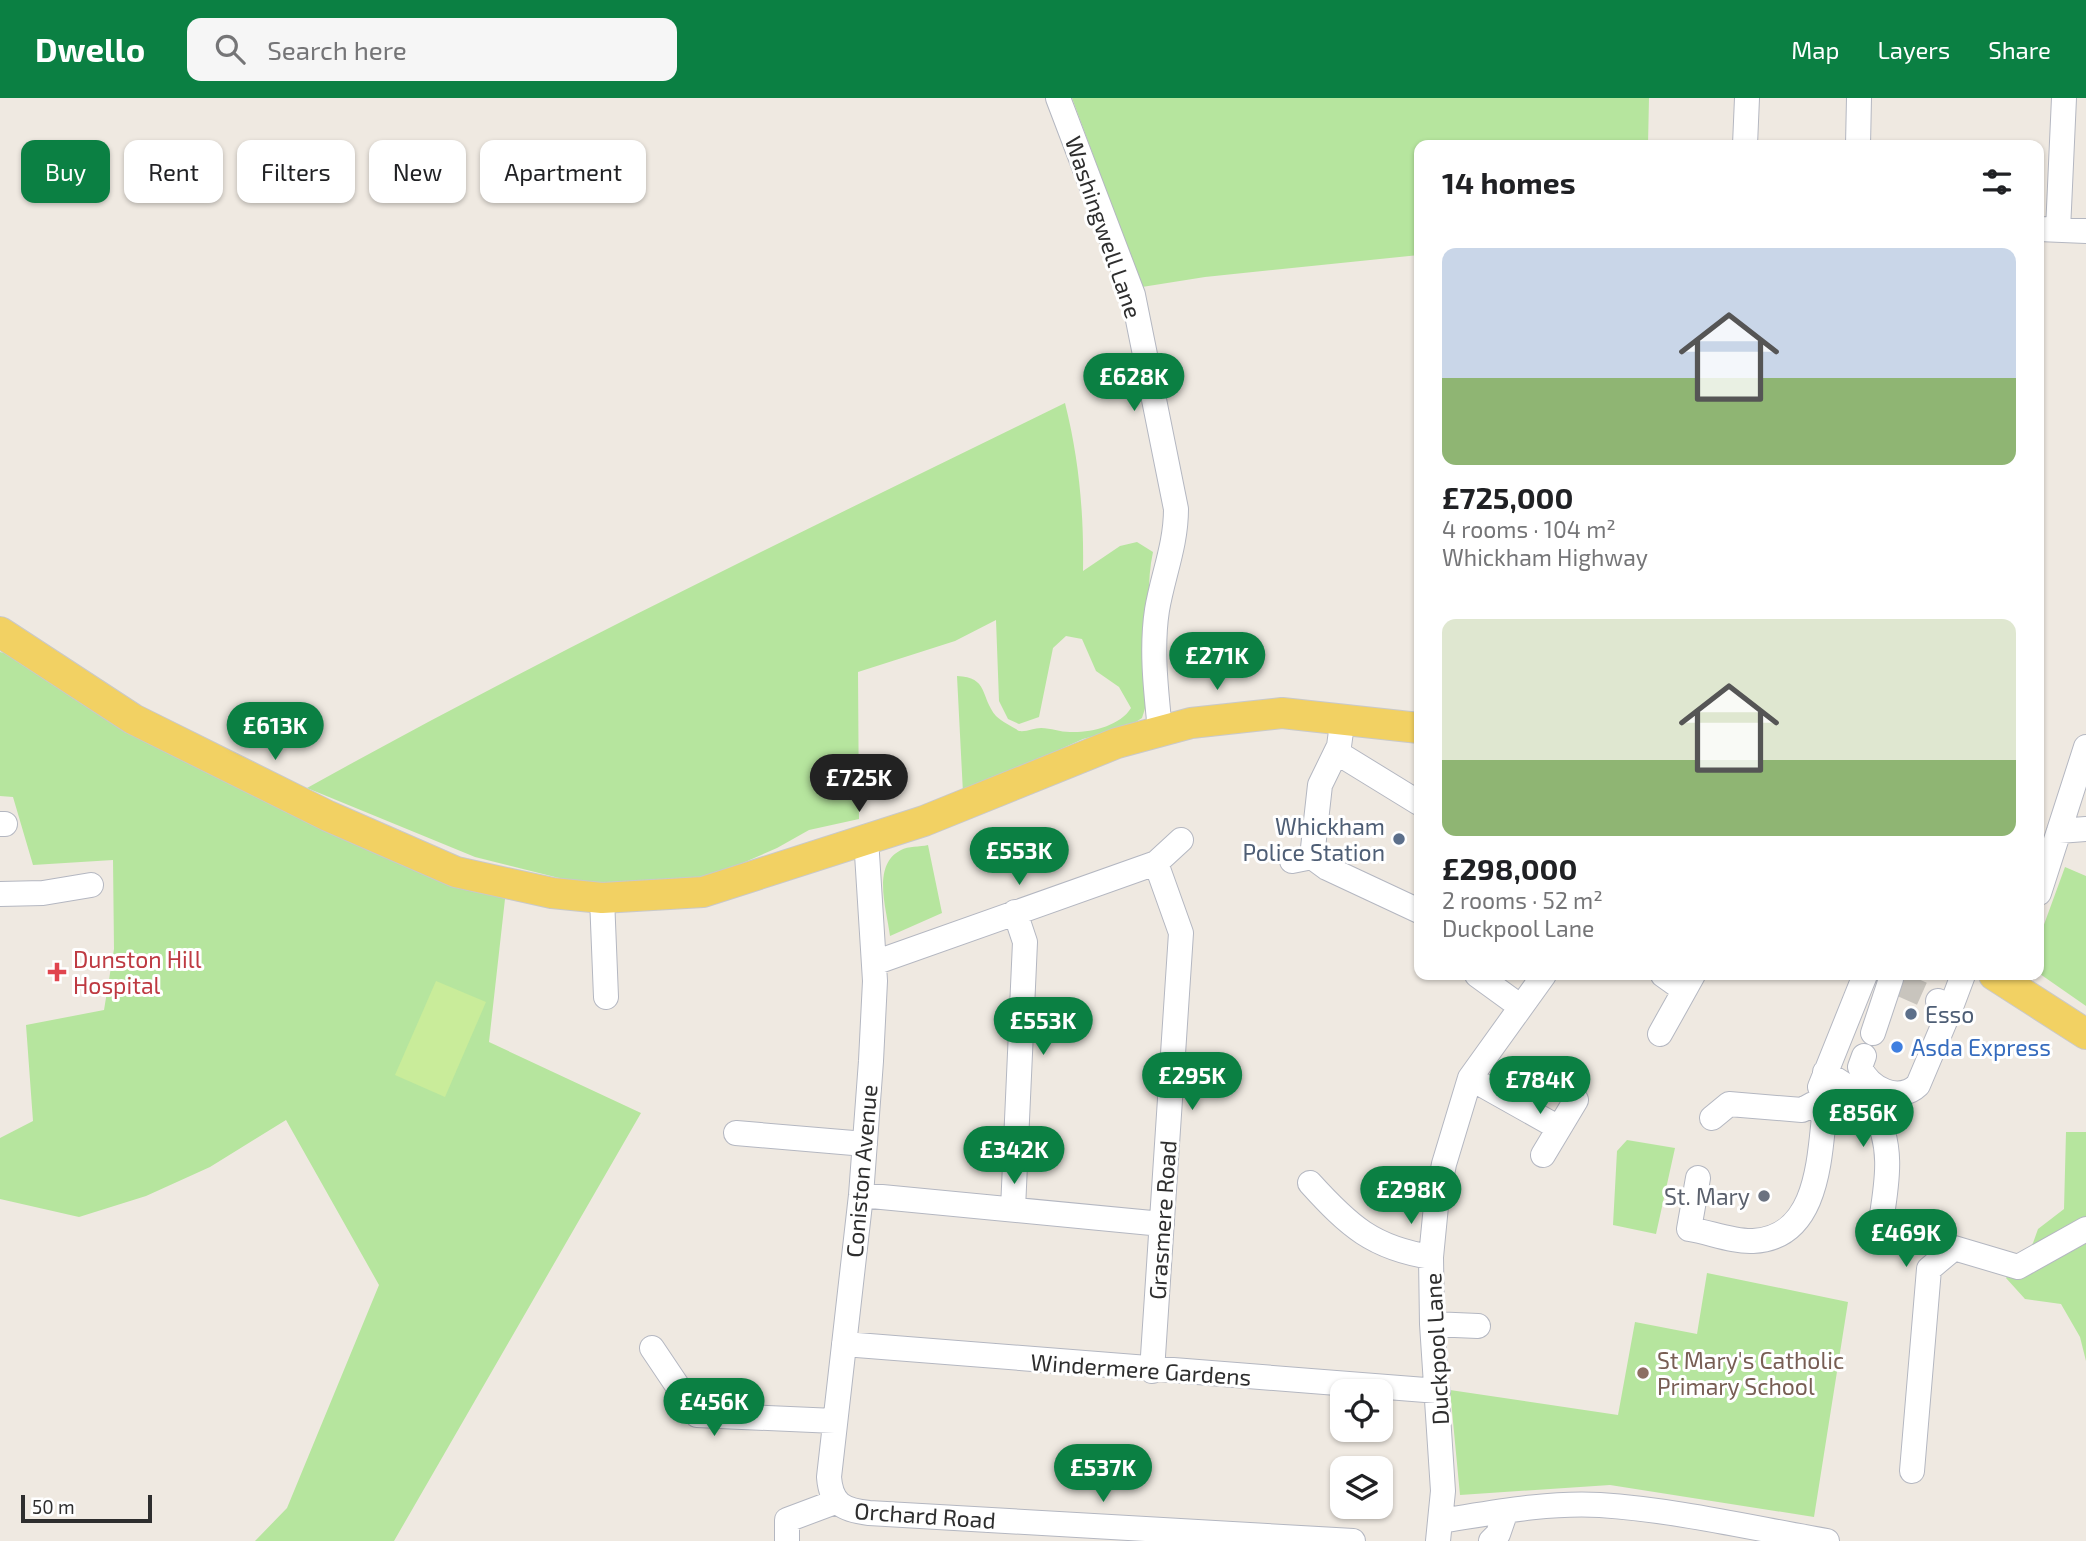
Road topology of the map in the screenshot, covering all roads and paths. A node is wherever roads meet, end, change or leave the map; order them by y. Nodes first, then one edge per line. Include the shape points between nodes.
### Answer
1 (1058, 98) edge
2 (1747, 98) edge
3 (1858, 98) edge
4 (2064, 98) edge
5 (1745, 140) edge
6 (1858, 140) edge
7 (2049, 230) edge
8 (2086, 231) edge
9 (0, 632) edge
10 (1343, 717) junction
11 (1414, 727) edge
12 (1160, 730) junction
13 (2086, 747) edge
14 (1336, 752) junction
15 (1414, 800) edge
16 (2086, 829) edge
17 (2059, 831) junction
18 (866, 838) junction
19 (1181, 840) dead end
20 (1156, 863) junction
21 (2044, 878) edge
22 (91, 885) dead end
23 (0, 894) edge
24 (602, 898) junction
25 (1414, 909) edge
26 (1016, 912) junction
27 (874, 963) junction
28 (1484, 980) edge
29 (1540, 980) edge
30 (1863, 980) edge
31 (1894, 980) edge
32 (1960, 980) edge
33 (2008, 980) edge
34 (1689, 982) edge
35 (606, 997) dead end
36 (1521, 1007) junction
37 (1873, 1033) dead end
38 (1660, 1034) dead end
39 (2086, 1034) edge
40 (1864, 1056) dead end
41 (1825, 1072) junction
42 (1470, 1078) junction
43 (1576, 1100) dead end
44 (1813, 1104) junction
45 (1712, 1118) dead end
46 (1559, 1128) junction
47 (736, 1133) dead end
48 (865, 1144) junction
49 (1543, 1155) dead end
50 (1698, 1178) dead end
51 (1309, 1185) dead end
52 (862, 1195) junction
53 (1013, 1209) junction
54 (1162, 1224) junction
55 (2086, 1229) edge
56 (1878, 1234) dead end
57 (1431, 1257) junction
58 (1432, 1324) junction
59 (1478, 1326) dead end
60 (844, 1345) junction
61 (652, 1348) dead end
62 (1152, 1371) junction
63 (1438, 1391) junction
64 (835, 1421) junction
65 (1912, 1471) dead end
66 (835, 1502) junction
67 (1506, 1511) junction
68 (1439, 1531) edge
69 (1272, 1539) edge
70 (1813, 1540) edge
71 (787, 1541) edge
72 (1353, 1541) edge
73 (1491, 1541) edge

1 - 12 street, Washingwell Lane via 1133,295 1176,509 1176,534 1157,611
2 - 5 street
3 - 6 street
4 - 7 street
7 - 8 street
9 - 24 main road via 132,719 328,816 456,872 552,893
10 - 11 main road
10 - 12 main road via 1282,713 1226,717
10 - 14 street
12 - 18 main road via 924,821
13 - 17 street
14 - 15 street
14 - 25 street via 1320,785 1302,859
16 - 17 street
17 - 21 street
18 - 24 main road via 703,892
18 - 27 street, Coniston Avenue
19 - 20 street
20 - 26 street
20 - 54 street, Grasmere Road via 1181,933
22 - 23 street
24 - 35 street
26 - 27 street
26 - 53 street via 1025,942
27 - 48 street, Coniston Avenue
28 - 36 street
29 - 36 street, Duckpool Lane
30 - 41 street
31 - 37 street
32 - 40 street via 1945,1004 1912,1091 1883,1091 1863,1074
33 - 39 main road
34 - 38 street
36 - 42 street, Duckpool Lane
41 - 44 street
41 - 56 street via 1871,1106 1880,1126 1887,1149 1887,1180
42 - 46 street
42 - 57 street, Duckpool Lane via 1444,1164
43 - 46 street
44 - 45 street via 1802,1110 1729,1104
44 - 50 street via 1824,1117 1809,1200 1800,1220 1774,1237 1752,1241 1689,1228
46 - 49 street
47 - 48 street
48 - 52 street, Coniston Avenue
51 - 57 street via 1367,1237 1398,1252
52 - 53 street
52 - 60 street, Coniston Avenue
53 - 54 street
54 - 62 street, Grasmere Road
55 - 65 street via 2018,1267 1954,1248 1929,1269
57 - 58 street, Duckpool Lane
58 - 59 street
58 - 63 street, Duckpool Lane
60 - 62 street, Windermere Gardens
60 - 64 street, Coniston Avenue
61 - 64 street via 696,1415
62 - 63 street, Windermere Gardens
63 - 68 street, Duckpool Lane
64 - 66 street, Coniston Avenue via 829,1477
66 - 69 street, Orchard Road via 840,1508 869,1513
66 - 71 street via 787,1520
67 - 68 street
67 - 70 street via 1599,1505 1731,1523
67 - 73 street
69 - 72 street, Orchard Road

